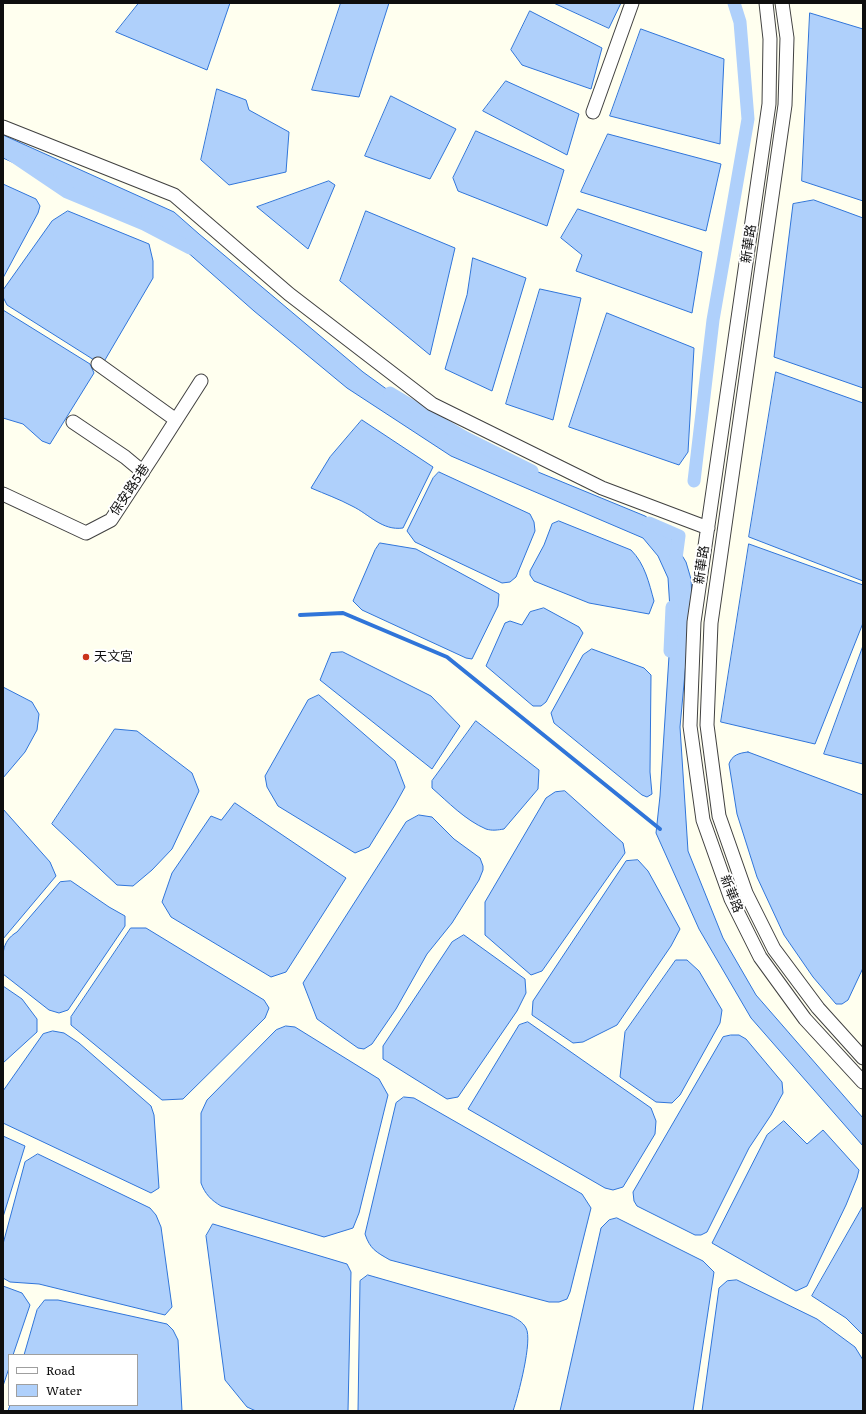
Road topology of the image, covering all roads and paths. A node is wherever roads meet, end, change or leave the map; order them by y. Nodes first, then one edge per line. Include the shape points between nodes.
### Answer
1 (632, 3) edge
2 (766, 3) edge
3 (782, 3) edge
4 (593, 112) dead end
5 (3, 127) edge
6 (98, 364) dead end
7 (201, 381) dead end
8 (176, 420) junction
9 (73, 422) dead end
10 (143, 472) junction
11 (3, 494) edge
12 (708, 528) junction
13 (863, 1058) edge
14 (863, 1082) edge

1 - 4 street
2 - 12 street, 新華路 via 770,39 769,104
3 - 13 street, 新華路 via 787,38 785,105 710,623 707,725 719,816 746,893 774,949 818,1008
5 - 12 street via 174,195 289,294 432,404 602,488
6 - 8 street
7 - 8 street, 保安路5巷
8 - 10 street, 保安路5巷
9 - 10 street
10 - 11 street, 保安路5巷 via 111,520 86,532
12 - 14 street, 新華路 via 694,622 690,726 703,820 731,899 760,957 805,1019

